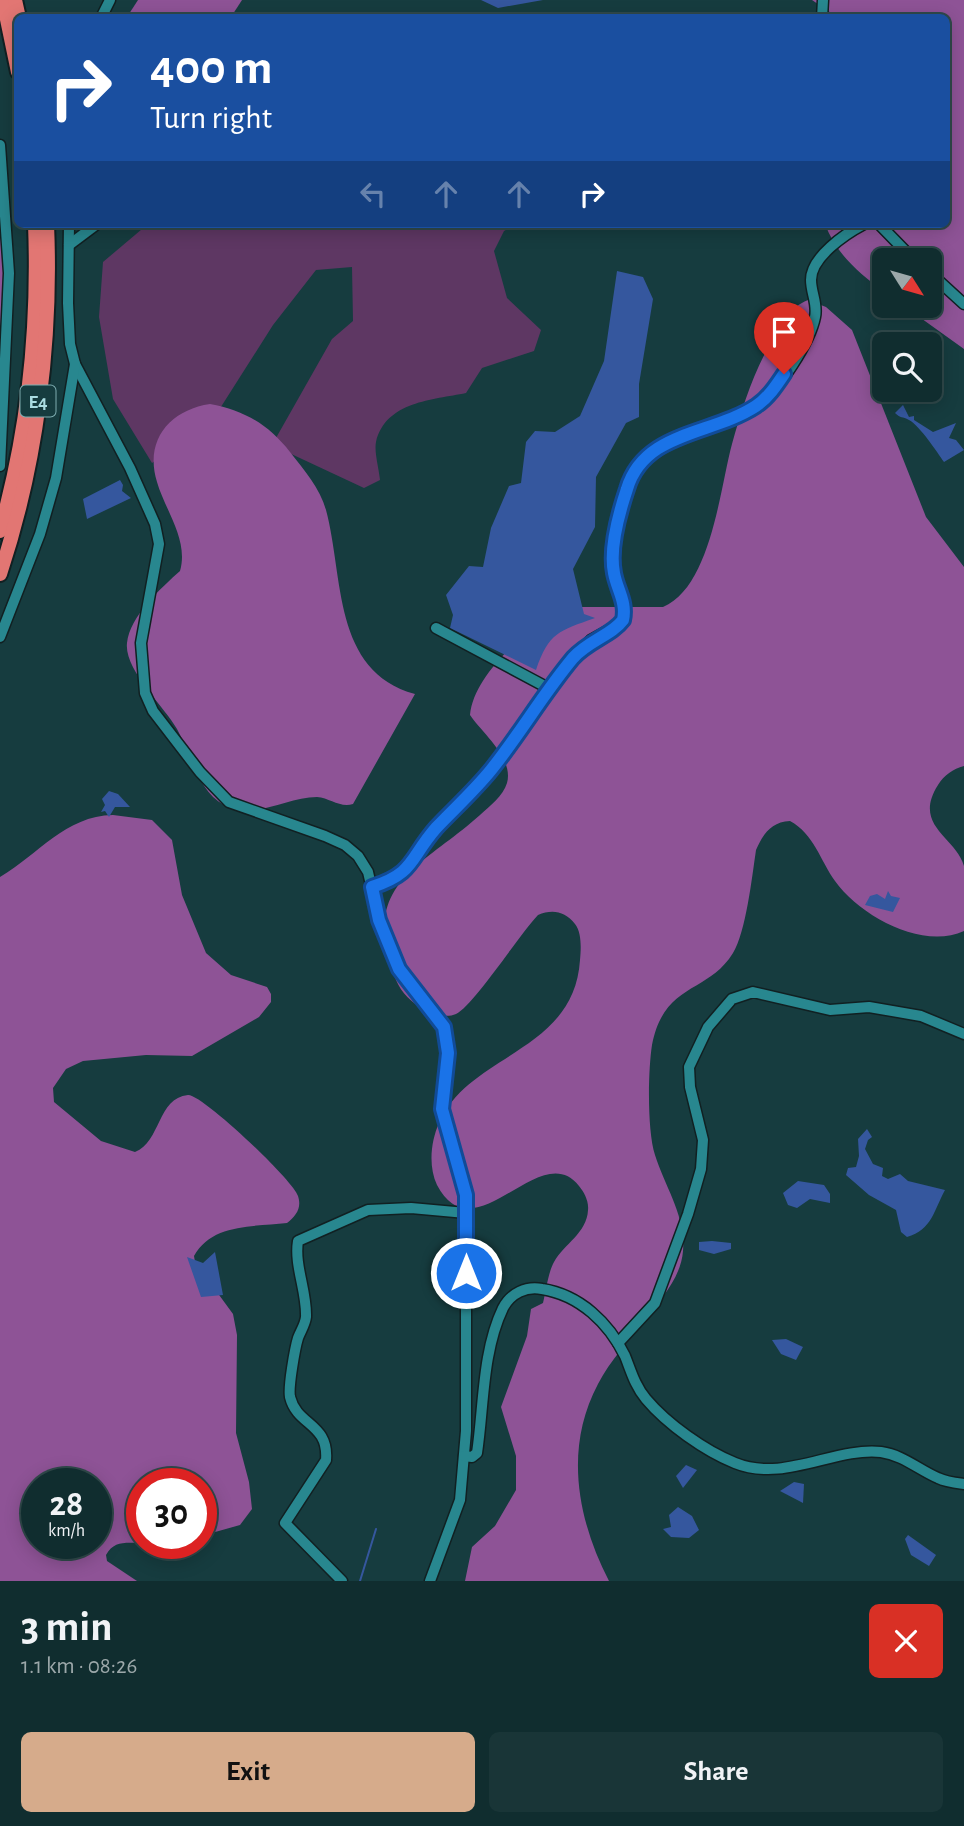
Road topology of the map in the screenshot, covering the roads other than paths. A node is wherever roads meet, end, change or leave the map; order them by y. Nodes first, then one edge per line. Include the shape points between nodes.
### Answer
1 (3, 0) edge
2 (14, 53) edge
3 (0, 145) edge
4 (35, 228) edge
5 (47, 228) edge
6 (69, 228) edge
7 (92, 228) edge
8 (859, 228) edge
9 (883, 228) edge
10 (69, 245) junction
11 (902, 248) edge
12 (942, 284) edge
13 (964, 304) edge
14 (75, 364) junction
15 (1, 460) edge
16 (0, 531) edge
17 (0, 574) edge
18 (436, 628) dead end
19 (0, 637) edge
20 (550, 689) junction
21 (372, 887) junction
22 (964, 1034) edge
23 (466, 1213) junction
24 (618, 1343) junction
25 (464, 1456) junction
26 (964, 1484) edge
27 (342, 1581) edge
28 (430, 1581) edge

1 - 2 highway
3 - 15 street via 9,273
4 - 16 highway, E4 via 27,395
5 - 17 highway, E4 via 39,396 25,479
6 - 10 street
7 - 10 street
8 - 20 street via 824,255 813,271 813,325 764,401 659,447 638,463 624,499 614,557 624,602 623,620 584,647
9 - 11 street
10 - 14 street via 70,344
12 - 13 street
14 - 19 street via 54,487
14 - 21 street via 155,524 159,544 141,643 145,693 153,711 229,802 345,845 358,856
18 - 20 street
20 - 21 street via 490,771 435,830 404,872
21 - 23 street via 379,920 399,969 444,1027 448,1053 442,1109 466,1195
22 - 24 street via 921,1016 869,1007 830,1010 753,992 733,999 708,1027 689,1067 703,1155 676,1253 655,1303
23 - 25 street
23 - 27 street via 368,1210 298,1241 306,1317 289,1392 296,1410 318,1430 327,1449 326,1460 285,1523
24 - 25 street via 593,1312 566,1296 531,1288 510,1297 486,1367 477,1453
24 - 26 street via 645,1398 683,1431 735,1463 759,1469 785,1468 879,1452 895,1455 941,1480
25 - 28 street via 460,1500

